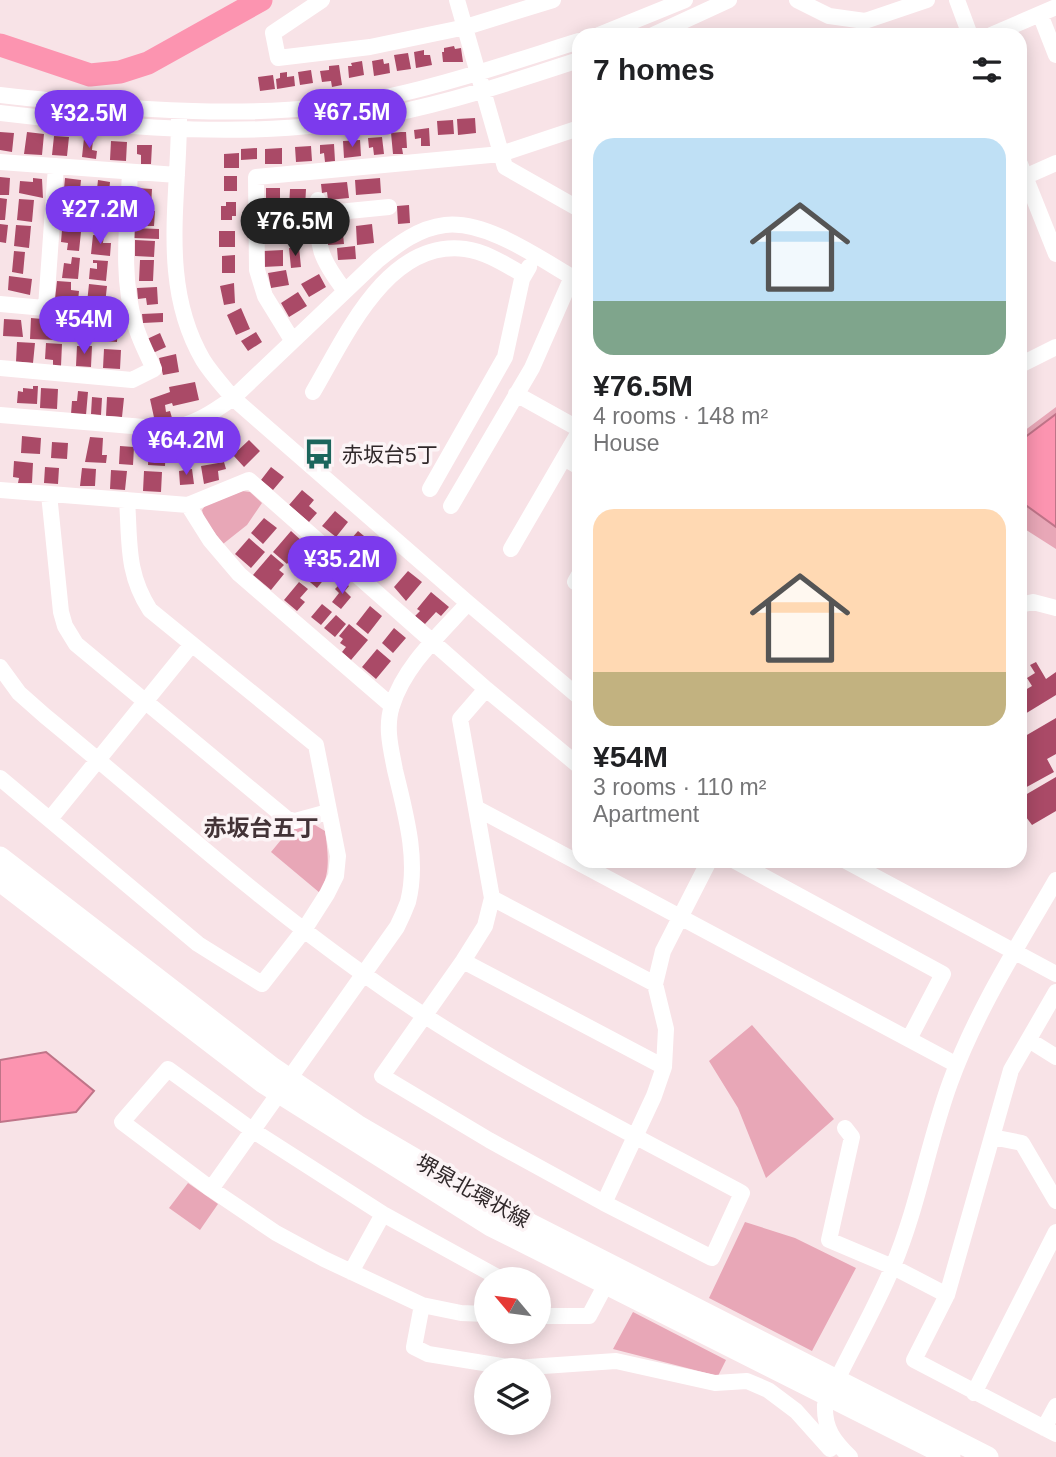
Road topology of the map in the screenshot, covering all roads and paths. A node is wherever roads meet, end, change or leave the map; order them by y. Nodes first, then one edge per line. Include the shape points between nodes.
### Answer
1 (322, 0) edge
2 (457, 0) edge
3 (553, 0) edge
4 (685, 0) edge
5 (729, 0) edge
6 (797, 0) edge
7 (927, 0) edge
8 (957, 0) edge
9 (1056, 7) edge
10 (502, 8) edge
11 (1040, 14) junction
12 (466, 27) junction
13 (615, 28) edge
14 (668, 28) edge
15 (968, 28) edge
16 (1007, 28) edge
17 (572, 43) edge
18 (1056, 55) edge
19 (572, 62) edge
20 (479, 73) junction
21 (483, 92) junction
22 (0, 95) edge
23 (179, 112) junction
24 (0, 113) edge
25 (180, 130) junction
26 (572, 130) edge
27 (501, 155) junction
28 (0, 162) edge
29 (1056, 163) edge
30 (57, 166) junction
31 (130, 172) junction
32 (1027, 172) edge
33 (177, 175) junction
34 (1027, 185) edge
35 (572, 205) edge
36 (389, 207) dead end
37 (1056, 254) edge
38 (535, 256) junction
39 (524, 275) junction
40 (572, 277) edge
41 (572, 285) edge
42 (345, 291) junction
43 (0, 304) edge
44 (46, 307) junction
45 (133, 316) junction
46 (292, 340) junction
47 (1056, 347) edge
48 (1027, 362) edge
49 (0, 369) edge
50 (313, 392) dead end
51 (516, 394) junction
52 (233, 398) junction
53 (0, 415) edge
54 (572, 426) edge
55 (572, 443) edge
56 (564, 458) junction
57 (572, 463) edge
58 (430, 489) dead end
59 (0, 490) edge
60 (49, 494) junction
61 (127, 500) junction
62 (188, 505) junction
63 (451, 506) dead end
64 (511, 549) dead end
65 (468, 603) junction
66 (1027, 604) edge
67 (1056, 608) edge
68 (433, 641) junction
69 (192, 644) junction
70 (0, 667) edge
71 (486, 689) junction
72 (572, 691) edge
73 (144, 701) junction
74 (392, 706) junction
75 (97, 758) junction
76 (572, 760) edge
77 (0, 778) edge
78 (478, 809) junction
79 (328, 812) junction
80 (50, 819) junction
81 (0, 857) edge
82 (572, 859) edge
83 (589, 868) edge
84 (705, 868) edge
85 (748, 868) edge
86 (859, 868) edge
87 (1056, 880) edge
88 (0, 881) edge
89 (492, 898) junction
90 (680, 916) junction
91 (304, 930) junction
92 (1015, 951) junction
93 (463, 961) junction
94 (363, 974) junction
95 (1056, 974) edge
96 (655, 984) junction
97 (1056, 992) edge
98 (425, 1015) junction
99 (909, 1039) junction
100 (1028, 1040) junction
101 (1056, 1057) edge
102 (957, 1065) junction
103 (664, 1067) junction
104 (284, 1087) junction
105 (845, 1128) dead end
106 (252, 1130) junction
107 (635, 1136) junction
108 (992, 1137) junction
109 (211, 1189) junction
110 (1056, 1201) edge
111 (604, 1203) junction
112 (383, 1214) junction
113 (1056, 1232) edge
114 (479, 1267) edge
115 (892, 1267) junction
116 (351, 1272) junction
117 (606, 1284) junction
118 (947, 1295) junction
119 (422, 1305) junction
120 (474, 1314) edge
121 (551, 1316) edge
122 (833, 1388) junction
123 (974, 1392) junction
124 (1056, 1406) edge
125 (1050, 1431) edge
126 (837, 1457) edge
127 (850, 1457) edge
128 (950, 1457) edge
129 (988, 1457) edge

1 - 12 street via 273,33 278,58 370,47
2 - 12 street
3 - 10 street
4 - 13 street
5 - 14 street
6 - 7 street via 829,16 865,21
8 - 15 street
9 - 11 street
10 - 12 street
11 - 16 street
11 - 18 street
12 - 20 street
17 - 20 street
19 - 21 street
20 - 21 street
20 - 23 street via 384,97 333,104
21 - 25 street via 385,116 333,123
21 - 27 street
22 - 23 street
23 - 25 street
24 - 25 street
25 - 33 street
26 - 27 street
27 - 35 street via 505,167
27 - 46 street via 256,177 257,270 265,296
28 - 30 street
29 - 32 street
30 - 31 street
30 - 44 street
31 - 33 street
31 - 45 street via 126,269
33 - 52 street via 174,272 184,316 203,360
34 - 37 street
36 - 42 street via 318,207 318,243 325,265
38 - 39 street
38 - 40 street
38 - 42 street via 478,228 446,225 401,242
39 - 50 street via 491,256 465,249 433,250 409,262 364,306
39 - 58 street via 505,357
41 - 51 street
42 - 46 street
43 - 44 street
44 - 45 street
45 - 49 street via 154,369 148,374 132,380
46 - 52 street
47 - 48 street
51 - 54 street
51 - 63 street
52 - 53 street via 206,418 169,429
52 - 65 street
55 - 56 street
56 - 57 street
56 - 64 street
59 - 60 street
60 - 61 street
60 - 73 street via 65,626 88,656
61 - 62 street
61 - 69 street via 131,570 138,592 150,610
62 - 68 street via 249,480
62 - 74 street via 239,574
65 - 68 street
65 - 72 street
66 - 67 street
68 - 71 street
68 - 74 street via 402,682
69 - 73 street
69 - 79 street via 316,745
70 - 75 street via 19,692
71 - 76 street
71 - 78 street via 460,719
73 - 75 street
73 - 79 street via 287,819
74 - 94 street via 389,741 409,832 412,871 408,903 397,927
75 - 80 street
75 - 91 street
77 - 80 street
78 - 82 street
78 - 89 street
79 - 91 street via 338,856 336,876
80 - 91 street via 198,944 262,984
81 - 104 main road, 堺泉北環状線
83 - 90 street
84 - 90 street
85 - 99 street via 943,974
86 - 92 street
87 - 92 street
88 - 104 main road, 堺泉北環状線
89 - 93 street via 485,926
89 - 96 street
90 - 96 street via 663,951
90 - 99 street
91 - 94 street
92 - 95 street
92 - 102 street via 978,1014
93 - 98 street
93 - 103 street
94 - 98 street
94 - 104 street
96 - 103 street via 666,1028
97 - 100 street
98 - 107 street via 527,1079
98 - 111 street via 382,1076
99 - 102 street
100 - 101 street
100 - 108 street via 1011,1070
102 - 115 street
103 - 107 street
104 - 106 street
104 - 117 main road, 堺泉北環状線 via 491,1226
104 - 122 main road, 堺泉北環状線
105 - 115 street via 852,1137 829,1240
106 - 109 street
106 - 109 street via 167,1069 122,1122
106 - 112 street
107 - 111 street
107 - 111 street via 742,1193 712,1258
108 - 110 street via 1022,1143
108 - 118 street
109 - 116 street via 276,1233
112 - 114 street
112 - 116 street
113 - 123 street
115 - 118 street
115 - 122 street
116 - 119 street
117 - 121 street via 589,1316
117 - 122 main road, 堺泉北環状線
118 - 123 street via 914,1360
119 - 120 street
119 - 126 street via 414,1348 428,1354 514,1368 616,1361 715,1383 747,1381 796,1411
122 - 127 street via 824,1418 828,1431
122 - 128 main road, 堺泉北環状線
122 - 129 main road, 堺泉北環状線
123 - 125 street
124 - 125 street

